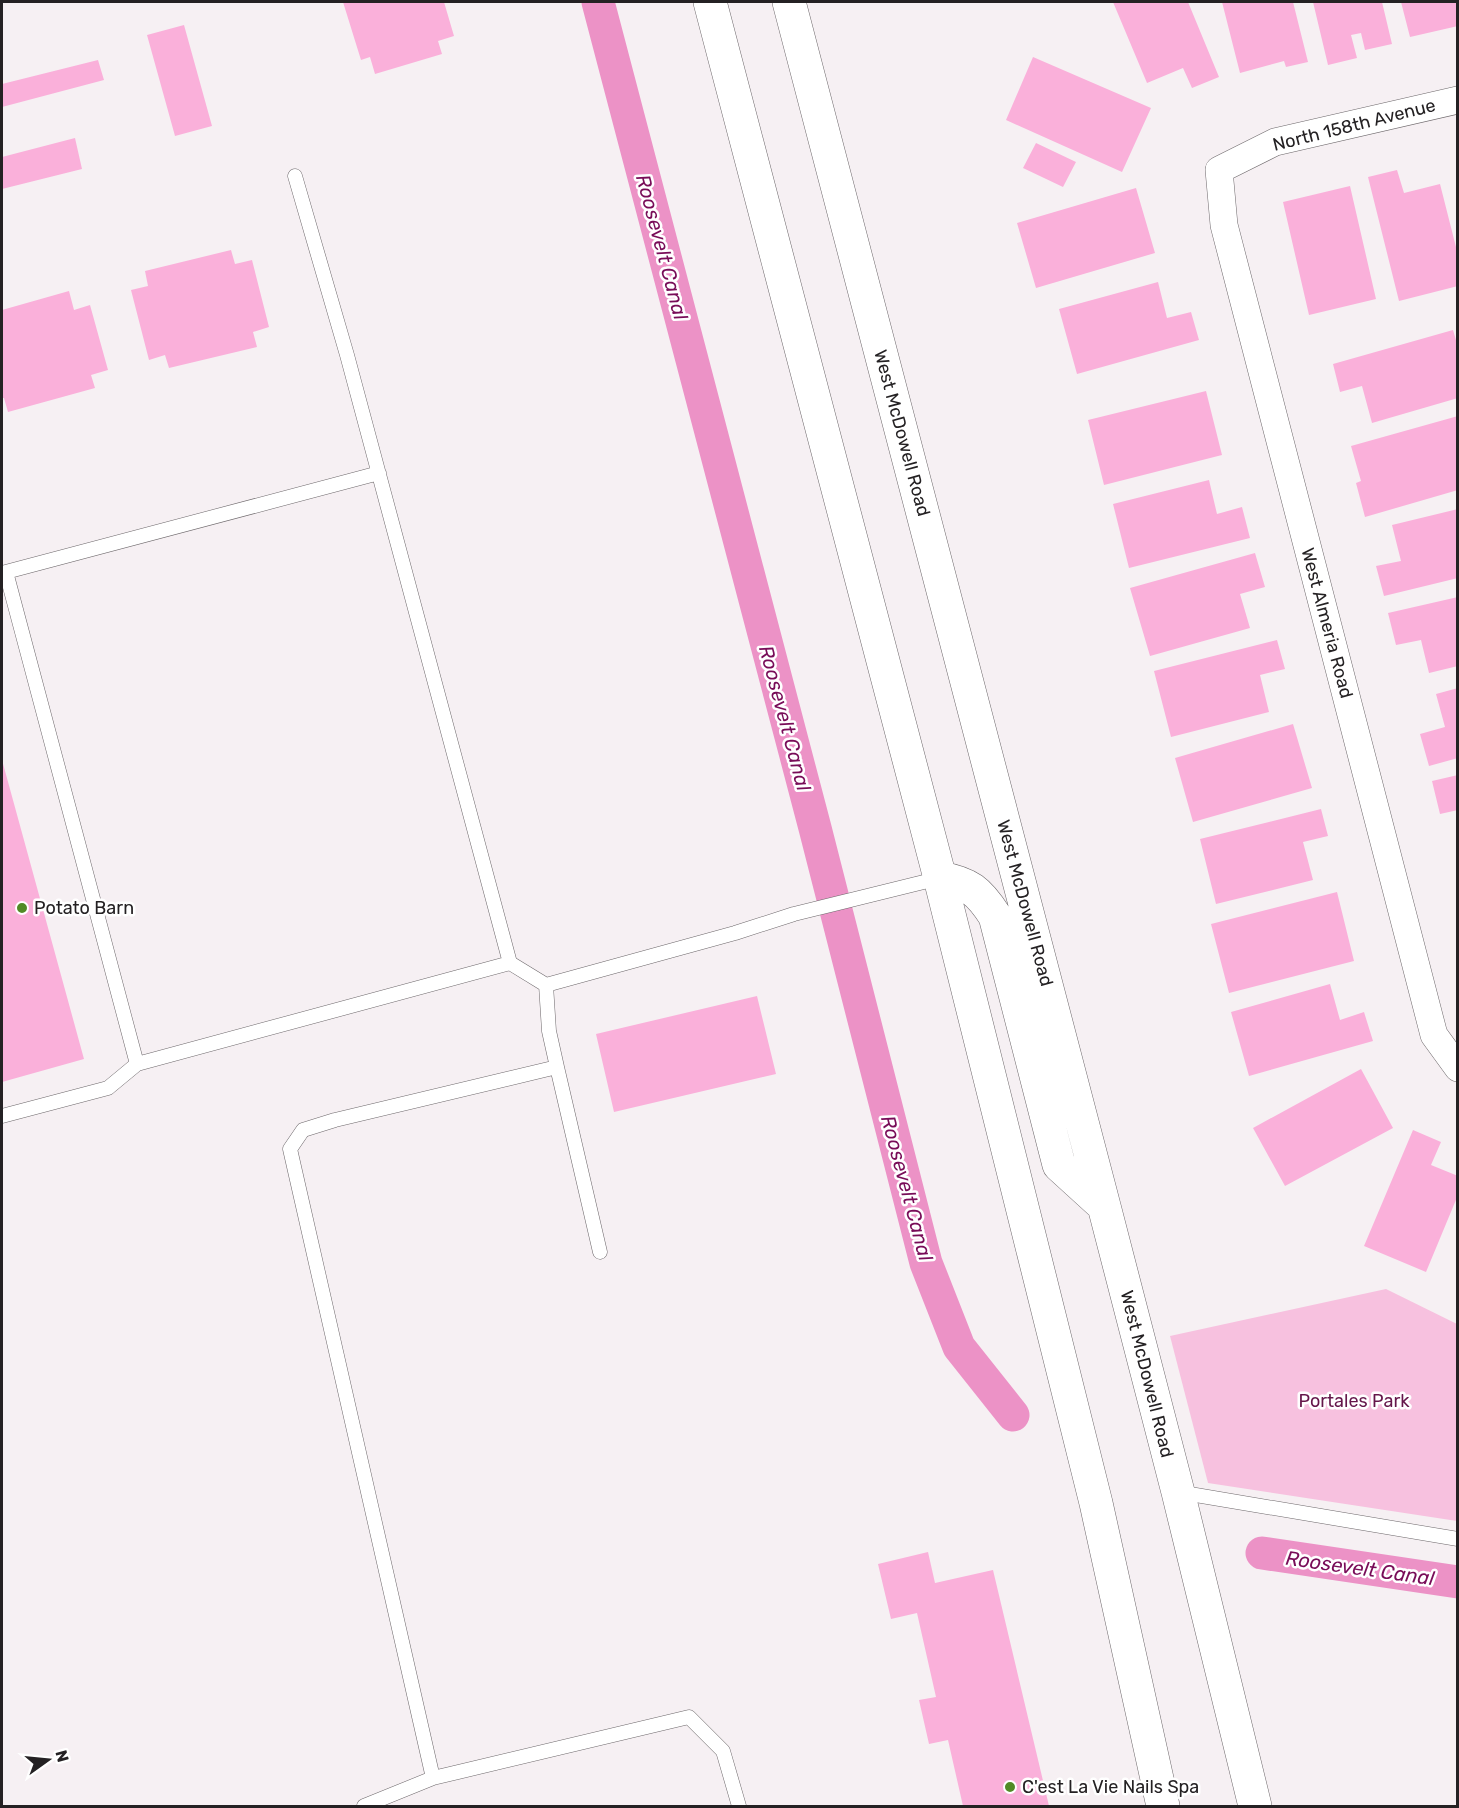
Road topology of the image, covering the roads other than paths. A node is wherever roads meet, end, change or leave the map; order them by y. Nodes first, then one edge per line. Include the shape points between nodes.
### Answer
1 (710, 2) edge
2 (789, 2) edge
3 (1458, 100) edge
4 (1219, 170) joint
5 (295, 176) dead end
6 (379, 473) junction
7 (4, 573) edge
8 (940, 878) junction
9 (510, 963) junction
10 (546, 985) junction
11 (137, 1064) junction
12 (558, 1067) junction
13 (1457, 1068) edge
14 (2, 1116) edge
15 (1104, 1206) junction
16 (600, 1252) dead end
17 (1178, 1492) junction
18 (1458, 1539) edge
19 (433, 1778) junction
20 (367, 1806) edge
21 (739, 1806) edge
22 (1163, 1806) edge
23 (1255, 1806) edge

1 - 8 main road
2 - 15 main road, West McDowell Road
3 - 4 street, North 158th Avenue via 1275,142
4 - 13 street, West Almeria Road via 1224,225 1434,1035
5 - 6 lane
6 - 7 lane
6 - 9 lane
7 - 11 lane
8 - 10 lane via 794,914
8 - 15 main road via 973,888 995,916 1059,1165
8 - 22 main road via 1090,1480
9 - 10 lane
9 - 11 lane
10 - 12 lane via 549,1030
11 - 14 lane via 108,1088
12 - 16 lane
12 - 19 lane via 335,1120 303,1130 290,1149
15 - 17 main road, West McDowell Road
17 - 18 lane
17 - 23 main road, West McDowell Road
19 - 20 lane
19 - 21 lane via 689,1717 723,1751

